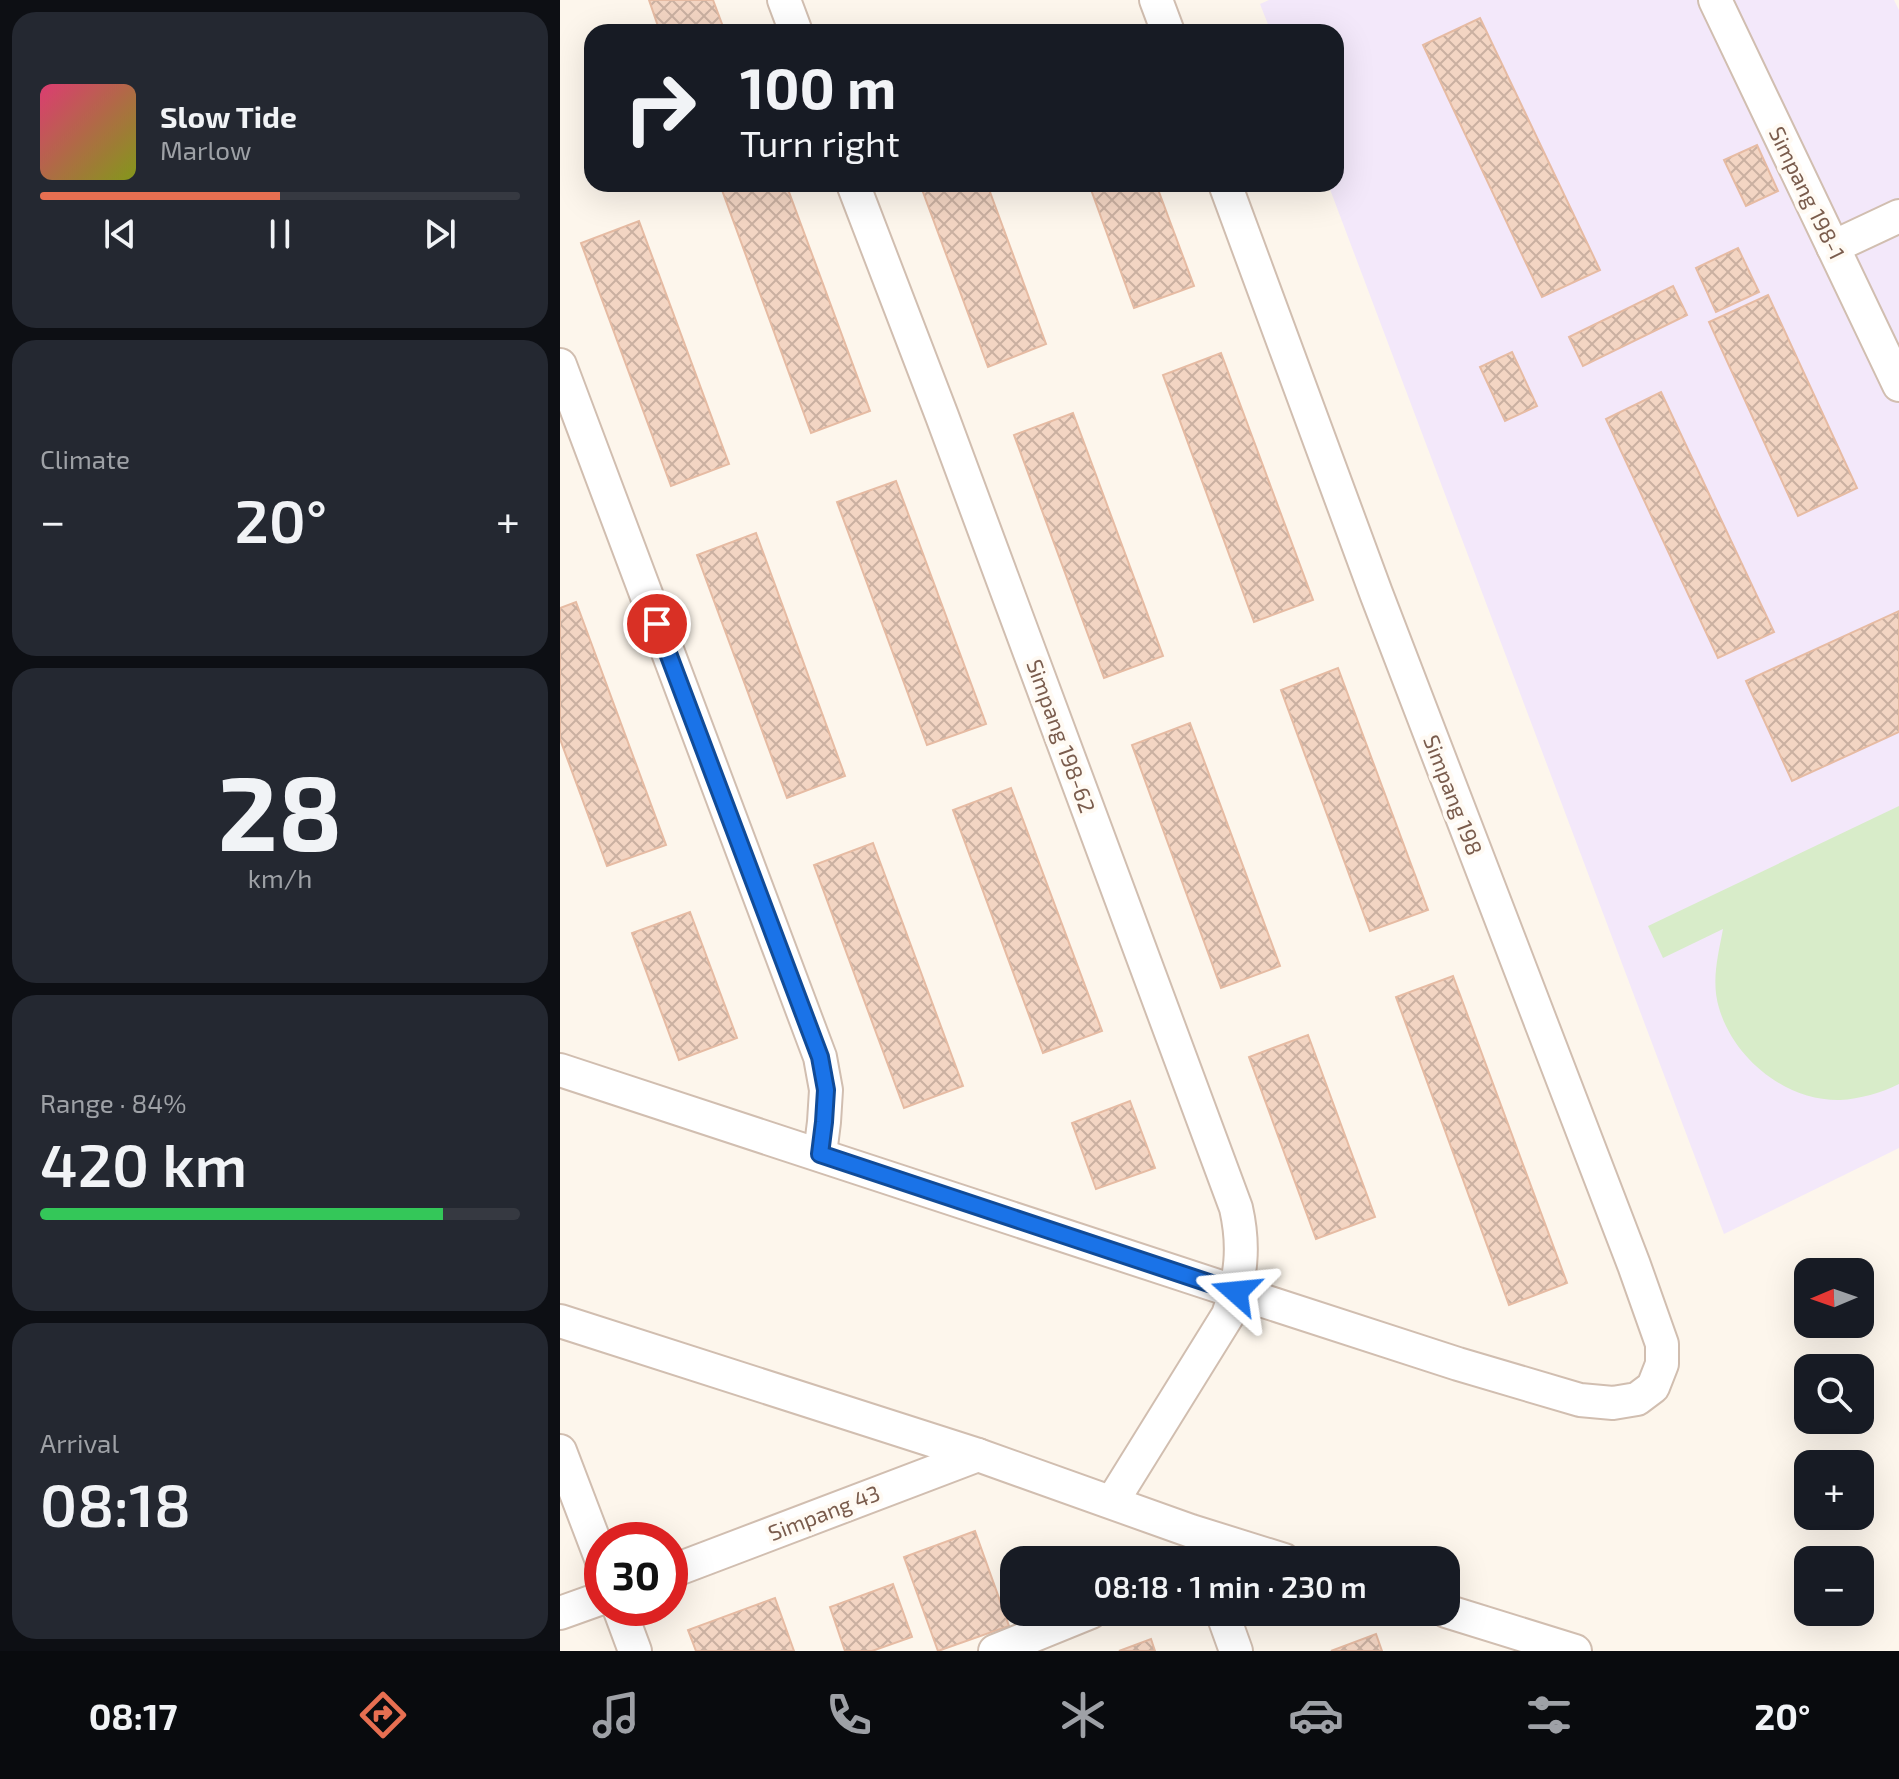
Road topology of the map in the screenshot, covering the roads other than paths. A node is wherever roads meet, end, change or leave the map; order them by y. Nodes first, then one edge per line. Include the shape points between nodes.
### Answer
1 (784, 0) edge
2 (1156, 0) edge
3 (1715, 0) edge
4 (793, 24) edge
5 (1165, 24) edge
6 (856, 192) edge
7 (1228, 192) edge
8 (1899, 216) edge
9 (1833, 247) junction
10 (560, 365) edge
11 (1899, 385) edge
12 (560, 1070) edge
13 (820, 1154) junction
14 (1236, 1292) junction
15 (560, 1321) edge
16 (560, 1451) edge
17 (978, 1455) junction
18 (1112, 1502) junction
19 (587, 1522) edge
20 (1197, 1546) edge
21 (688, 1565) edge
22 (584, 1604) edge
23 (560, 1613) edge
24 (1460, 1615) edge
25 (626, 1626) edge
26 (1057, 1626) edge
27 (1227, 1626) edge
28 (635, 1651) edge
29 (995, 1651) edge
30 (1236, 1651) edge
31 (1575, 1651) edge

1 - 4 street
2 - 5 street
3 - 9 street, Simpang 198-1
6 - 14 street, Simpang 198-62 via 1236,1208 1242,1262
7 - 14 street, Simpang 198 via 1634,1265 1662,1344 1662,1364 1653,1387 1637,1399 1580,1400
8 - 9 street
9 - 11 street, Simpang 198-1
10 - 13 street via 820,1057 826,1090
12 - 13 street
13 - 14 street
14 - 18 street, Simpang 198-62 via 1228,1315
15 - 17 street
16 - 19 street
17 - 18 street
17 - 21 street, Simpang 43
18 - 20 street
22 - 23 street
24 - 31 street
25 - 28 street
26 - 29 street
27 - 30 street

